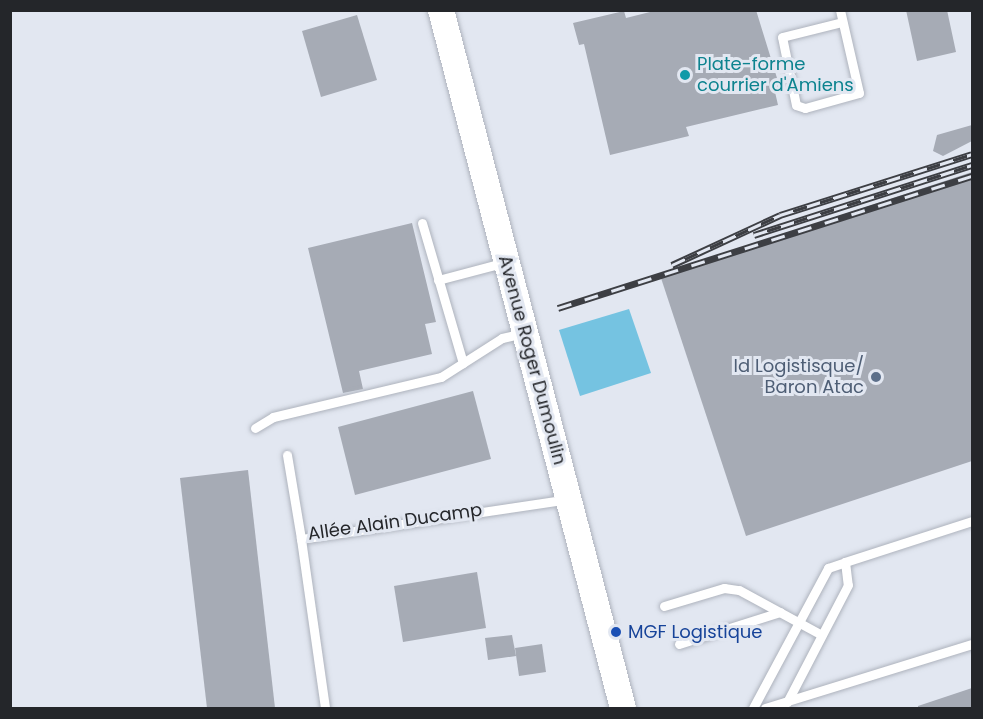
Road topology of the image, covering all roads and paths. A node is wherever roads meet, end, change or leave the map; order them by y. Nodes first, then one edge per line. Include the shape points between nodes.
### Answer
1 (441, 10) edge
2 (840, 10) edge
3 (842, 22) junction
4 (422, 223) dead end
5 (506, 262) junction
6 (438, 280) junction
7 (525, 333) junction
8 (463, 363) junction
9 (255, 428) dead end
10 (287, 455) dead end
11 (569, 499) junction
12 (972, 521) edge
13 (301, 538) junction
14 (845, 562) junction
15 (664, 606) dead end
16 (780, 612) junction
17 (799, 622) junction
18 (822, 635) junction
19 (678, 644) dead end
20 (972, 644) edge
21 (787, 702) junction
22 (326, 708) edge
23 (623, 708) edge
24 (753, 708) edge
25 (765, 708) edge

1 - 5 main road, Avenue Roger Dumoulin
2 - 3 lane
3 - 3 lane via 859,93 805,108 796,105 782,37
4 - 6 lane
5 - 6 lane
5 - 7 main road, Avenue Roger Dumoulin
6 - 8 lane
7 - 8 lane via 502,338
7 - 11 main road, Avenue Roger Dumoulin
8 - 9 lane via 441,377 273,417
10 - 13 lane, Allée Alain Ducamp
11 - 13 lane, Allée Alain Ducamp
11 - 23 main road, Avenue Roger Dumoulin
12 - 14 lane
13 - 22 lane
14 - 17 lane via 828,568
14 - 18 lane via 848,585
15 - 16 lane via 724,588 739,590
16 - 17 lane
16 - 19 lane
17 - 18 lane
17 - 24 lane
18 - 21 lane
20 - 21 lane
21 - 25 lane

